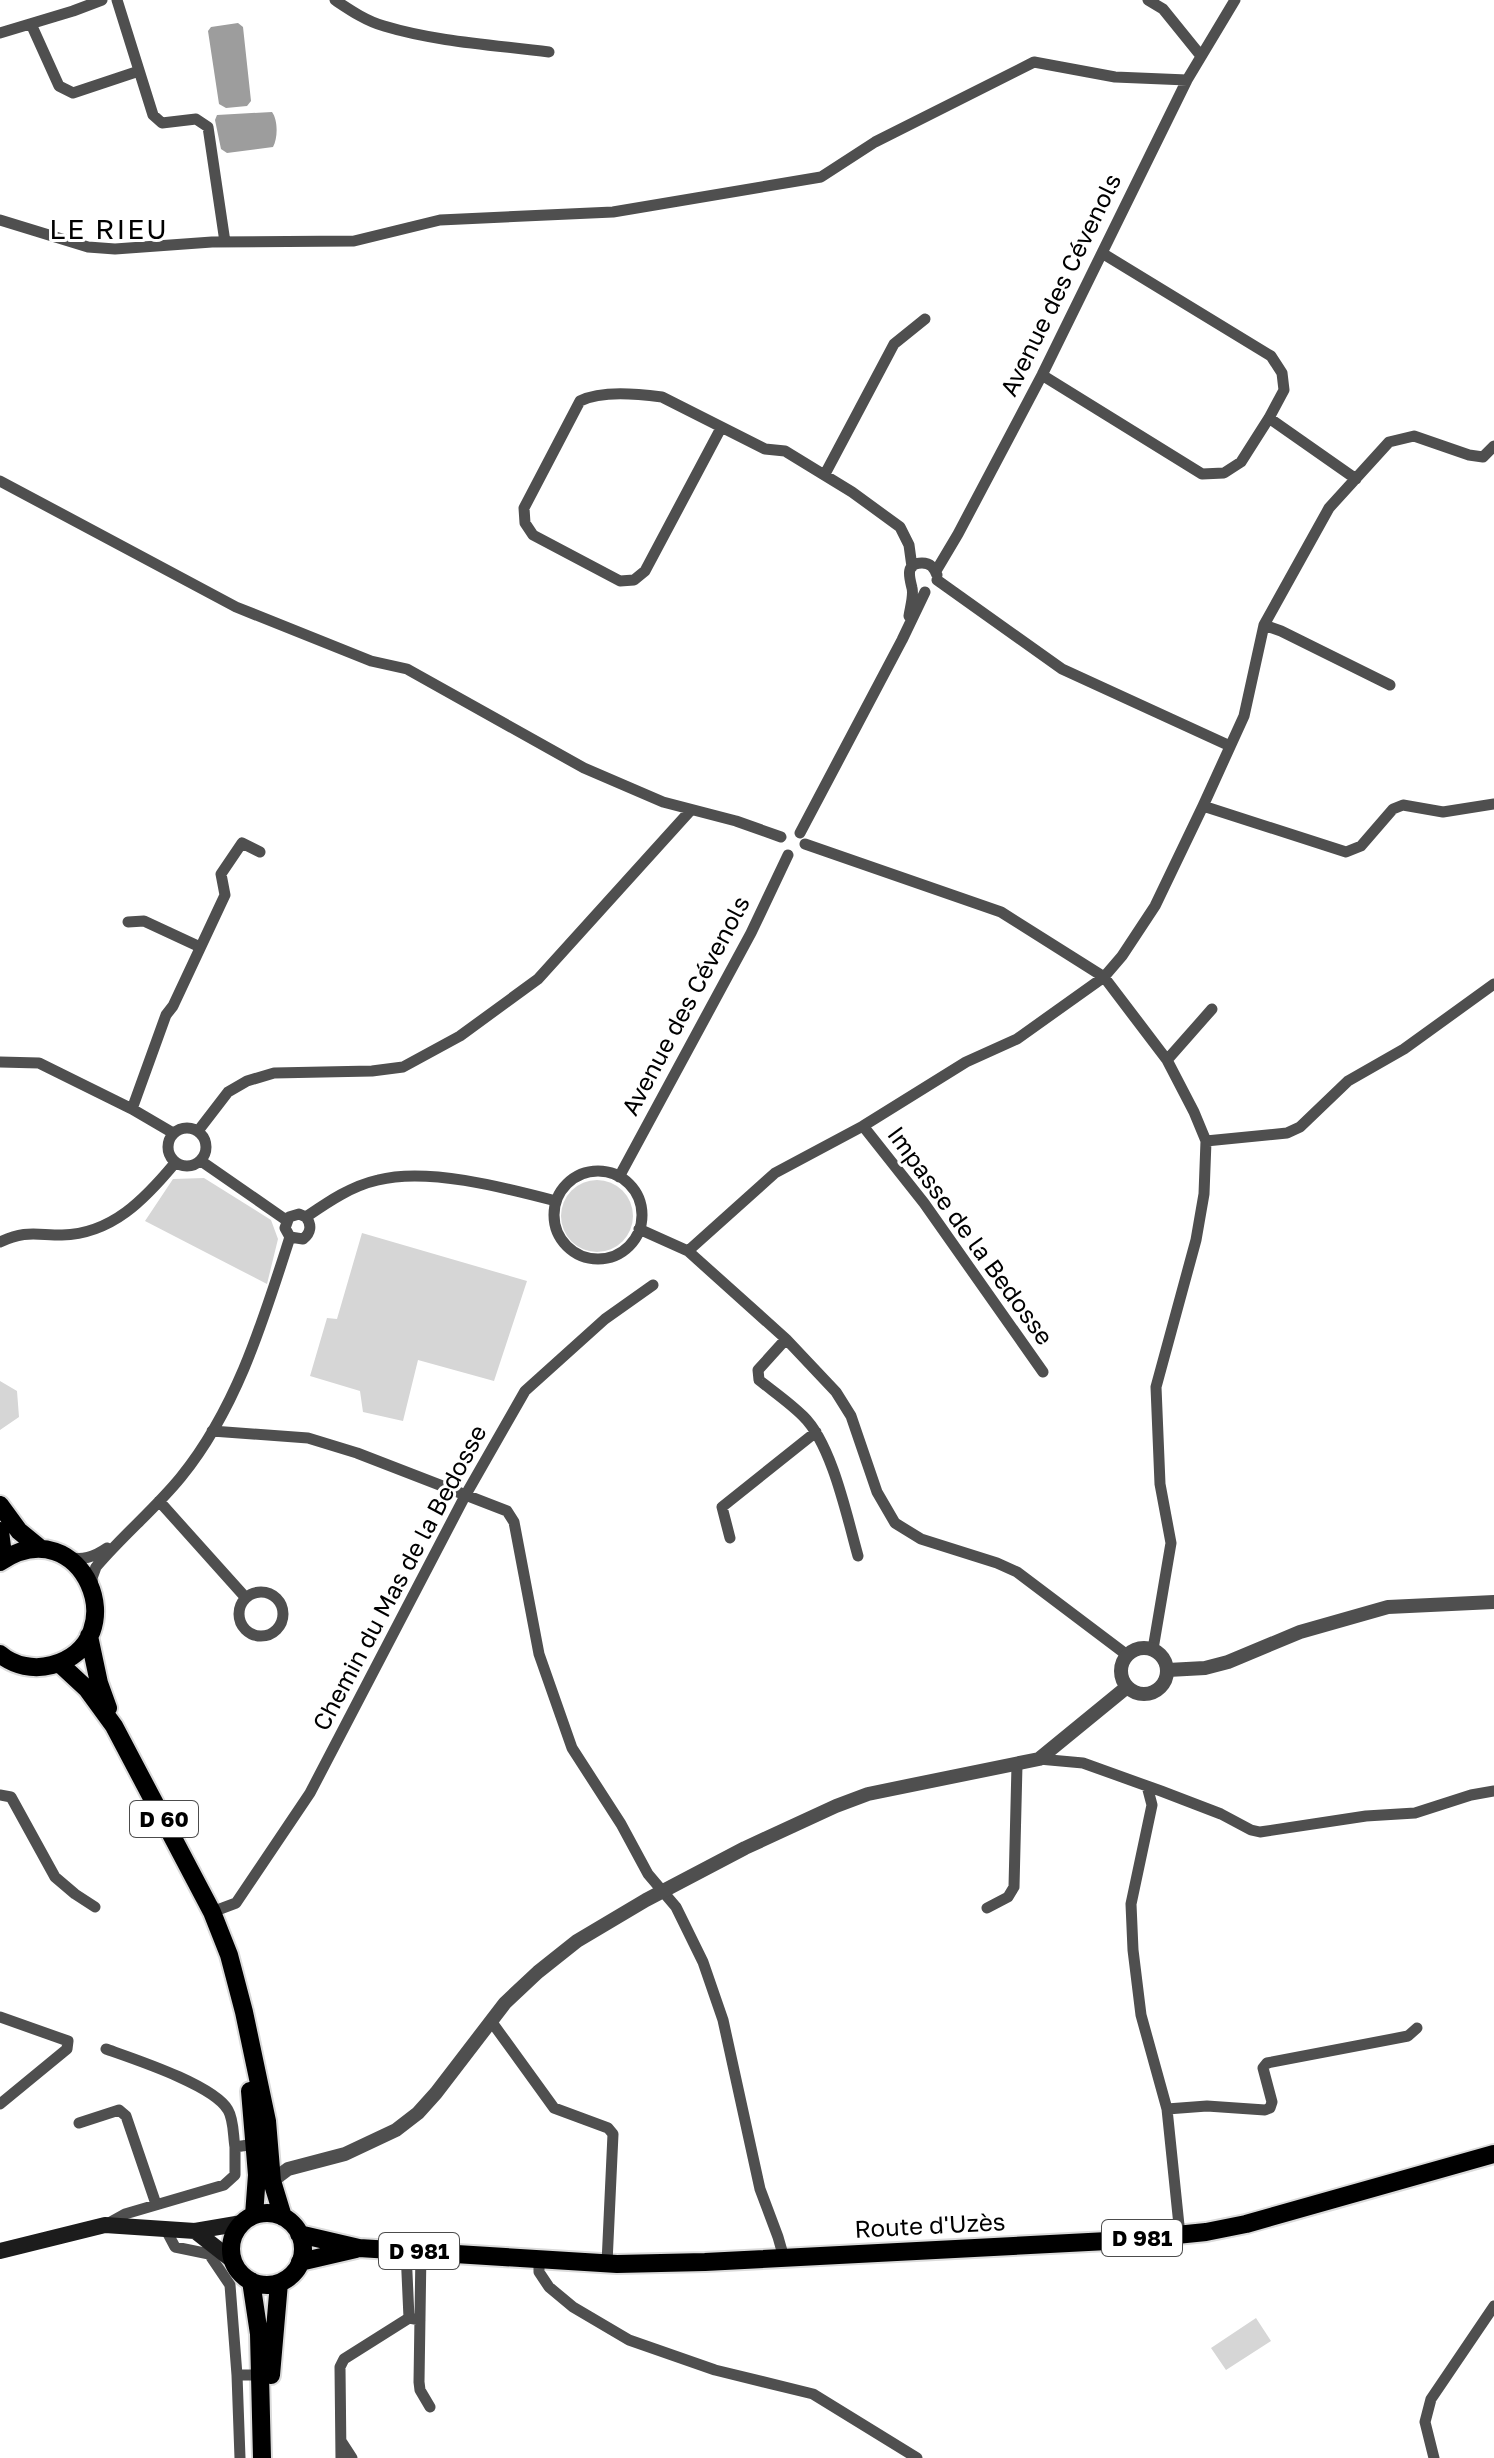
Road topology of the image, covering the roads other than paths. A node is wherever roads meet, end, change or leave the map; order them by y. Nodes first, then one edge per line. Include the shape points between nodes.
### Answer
1 (102, 0) edge
2 (117, 0) edge
3 (335, 0) edge
4 (1148, 0) edge
5 (1235, 0) edge
6 (31, 24) junction
7 (0, 33) edge
8 (549, 52) dead end
9 (1201, 56) junction
10 (139, 71) junction
11 (1187, 80) junction
12 (0, 220) edge
13 (225, 242) junction
14 (1102, 253) junction
15 (925, 319) dead end
16 (1042, 375) junction
17 (1269, 418) junction
18 (721, 428) junction
19 (1494, 446) edge
20 (825, 474) junction
21 (1356, 479) junction
22 (0, 481) edge
23 (926, 569) junction
24 (912, 588) junction
25 (925, 592) junction
26 (909, 624) junction
27 (1264, 625) junction
28 (1390, 685) dead end
29 (1230, 746) junction
30 (1494, 804) edge
31 (1203, 806) junction
32 (690, 811) junction
33 (781, 837) junction
34 (802, 838) junction
35 (260, 852) dead end
36 (788, 855) junction
37 (128, 922) dead end
38 (200, 947) junction
39 (1104, 977) junction
40 (1494, 984) edge
41 (1212, 1009) dead end
42 (1167, 1060) junction
43 (0, 1062) edge
44 (132, 1109) junction
45 (863, 1126) junction
46 (198, 1131) junction
47 (173, 1133) junction
48 (1206, 1141) junction
49 (201, 1161) junction
50 (175, 1163) junction
51 (619, 1177) junction
52 (556, 1201) junction
53 (306, 1217) junction
54 (286, 1220) junction
55 (639, 1229) junction
56 (290, 1237) junction
57 (0, 1242) edge
58 (688, 1251) junction
59 (653, 1285) dead end
60 (786, 1339) junction
61 (1043, 1372) dead end
62 (212, 1431) junction
63 (816, 1432) junction
64 (465, 1496) junction
65 (159, 1501) junction
66 (0, 1505) edge
67 (0, 1531) edge
68 (123, 1535) junction
69 (730, 1538) dead end
70 (41, 1549) junction
71 (64, 1556) junction
72 (858, 1556) dead end
73 (0, 1562) edge
74 (93, 1588) junction
75 (246, 1598) dead end
76 (1494, 1602) edge
77 (89, 1636) junction
78 (1153, 1649) junction
79 (0, 1654) edge
80 (1127, 1655) junction
81 (59, 1663) junction
82 (1168, 1670) junction
83 (1127, 1687) junction
84 (114, 1726) junction
85 (1039, 1759) junction
86 (1017, 1765) junction
87 (1147, 1786) junction
88 (1494, 1791) edge
89 (0, 1795) edge
90 (663, 1892) junction
91 (95, 1907) dead end
92 (987, 1908) dead end
93 (212, 1912) junction
94 (0, 2017) edge
95 (491, 2021) junction
96 (1417, 2028) dead end
97 (106, 2049) dead end
98 (0, 2104) edge
99 (1167, 2109) junction
100 (79, 2123) dead end
101 (262, 2146) junction
102 (235, 2147) junction
103 (1494, 2154) edge
104 (304, 2163) junction
105 (272, 2181) junction
106 (156, 2204) junction
107 (283, 2217) junction
108 (248, 2219) junction
109 (105, 2225) junction
110 (166, 2230) junction
111 (195, 2231) junction
112 (299, 2234) junction
113 (1180, 2235) junction
114 (359, 2248) junction
115 (0, 2251) edge
116 (414, 2251) junction
117 (780, 2258) junction
118 (232, 2260) junction
119 (539, 2260) junction
120 (300, 2262) junction
121 (607, 2263) junction
122 (251, 2281) junction
123 (279, 2283) junction
124 (1494, 2306) edge
125 (414, 2319) junction
126 (237, 2375) junction
127 (260, 2375) junction
128 (430, 2407) dead end
129 (341, 2441) junction
130 (240, 2458) edge
131 (262, 2458) edge
132 (270, 2458) edge
133 (341, 2458) edge
134 (352, 2458) edge
135 (917, 2458) edge
136 (1434, 2458) edge

1 - 6 street
2 - 10 street
3 - 8 street via 384,26
4 - 9 street via 1163,9
5 - 9 street, Avenue des Cévenols
6 - 7 street
6 - 10 street via 65,91 73,93
9 - 11 street, Avenue des Cévenols
10 - 13 street via 153,115 162,123 196,119 208,127
11 - 13 street via 1115,77 1034,62 875,142 821,177 613,212 440,220 354,241
11 - 14 street, Avenue des Cévenols
12 - 13 street via 88,247
14 - 16 street, Avenue des Cévenols
14 - 17 street via 1271,356 1282,373 1284,390
15 - 20 street via 894,344
16 - 17 street via 1202,474 1224,473 1241,462
16 - 23 street, Avenue des Cévenols via 958,534
17 - 21 street
18 - 18 street via 662,397 590,396 571,416 524,508 525,523 533,535 620,581 634,580 645,571
18 - 20 street via 765,449 785,451
19 - 21 street via 1483,457 1414,436 1389,442
20 - 23 street via 900,527
21 - 27 street via 1329,508
22 - 32 street via 236,607 371,661 407,669 584,768
23 - 24 street via 908,580
23 - 25 street, Avenue des Cévenols via 933,588
23 - 29 street via 1062,669
24 - 25 street
24 - 26 street
25 - 26 street
26 - 34 street
27 - 28 street
27 - 29 street via 1244,716
29 - 31 street
30 - 31 street via 1443,812 1403,805 1393,809 1361,846 1346,852
31 - 39 street via 1155,906
32 - 33 street
32 - 46 street via 549,968 460,1036 403,1067 274,1073 247,1081 228,1092
33 - 34 street via 791,830
33 - 36 street via 779,845
34 - 36 street via 797,855
34 - 39 street via 1001,912
35 - 38 street via 242,843 221,874 225,895
36 - 51 street, Avenue des Cévenols
37 - 38 street via 144,921
38 - 44 street via 166,1015
39 - 42 street
39 - 45 street via 1017,1039 954,1069
40 - 48 street via 1404,1049 1348,1081 1300,1127 1287,1133
41 - 42 street
42 - 48 street
43 - 44 street via 39,1063
44 - 47 street
45 - 58 street via 775,1173
45 - 61 street, Impasse de la Bedosse
46 - 47 street via 185,1128
46 - 49 street via 207,1149
47 - 50 street via 167,1145
48 - 78 street via 1196,1240 1156,1387 1160,1484 1171,1543
49 - 50 street via 185,1167
49 - 54 street
50 - 57 street via 128,1213 110,1223 61,1235 19,1234
51 - 52 street via 587,1172 568,1182
51 - 55 street via 639,1199
52 - 53 street via 414,1175 353,1189
52 - 55 street via 556,1228 571,1250 584,1257 611,1257 623,1251
53 - 54 street via 295,1214
53 - 56 street via 306,1236
54 - 56 street
55 - 58 street
56 - 62 street via 243,1372
58 - 60 street
59 - 64 street, Chemin du Mas de la Bedosse via 605,1319 525,1391
60 - 63 street via 758,1370 759,1380
60 - 80 street via 836,1392 851,1416 877,1492 895,1523 921,1539 1017,1572
62 - 64 street via 308,1438
62 - 65 street
63 - 69 street via 722,1507
63 - 72 street via 834,1472
64 - 90 street via 507,1511 514,1522 539,1654 572,1748
64 - 93 street, Chemin du Mas de la Bedosse via 310,1793 236,1903
65 - 68 street
65 - 75 street
66 - 70 main road
67 - 73 main road
68 - 71 street via 91,1557
68 - 74 street via 96,1567
70 - 71 main road
70 - 73 main road
71 - 74 main road
74 - 77 main road via 95,1620
76 - 82 street via 1375,1610 1300,1632 1228,1662
77 - 81 main road
77 - 84 main road, D 60
78 - 80 street via 1139,1648
78 - 82 street via 1164,1657
79 - 81 main road via 18,1665
80 - 83 street via 1121,1668
81 - 84 main road, D 60
82 - 83 street via 1163,1685 1150,1694
83 - 85 street
84 - 93 main road, D 60
85 - 86 street
85 - 87 street via 1083,1763
86 - 90 street via 868,1794 745,1848
86 - 92 street via 1014,1887 1008,1897
87 - 88 street via 1260,1832 1415,1813
87 - 99 street via 1152,1805 1132,1891 1133,1939 1141,2015
89 - 91 street via 11,1797 55,1877
90 - 95 street via 559,1953
90 - 117 street via 703,1962 723,2020
93 - 101 main road, D 60 via 244,2012 267,2121
94 - 98 street via 68,2041 67,2049
95 - 104 street via 436,2093 396,2130 345,2154
95 - 121 street via 554,2108 613,2134
96 - 99 street via 1408,2036 1267,2063 1263,2074 1272,2102 1265,2110
97 - 102 street via 165,2070 221,2101 230,2112
99 - 113 street
100 - 106 street via 119,2110 126,2116
101 - 102 street
101 - 104 street via 283,2159
101 - 105 main road, D 60
101 - 108 main road, D 60
102 - 106 street via 235,2175 224,2185
103 - 113 main road, Route d'Uzès / D 981 via 1246,2224
104 - 105 street
105 - 107 main road, D 60
106 - 109 street
107 - 108 main road
107 - 112 main road
108 - 111 main road
108 - 118 main road via 232,2240
109 - 110 main road
109 - 115 main road
110 - 111 main road
110 - 126 street via 175,2247 209,2254 230,2285
111 - 118 main road
112 - 114 main road, Route d'Uzès / D 981
112 - 120 main road
113 - 117 main road, Route d'Uzès / D 981
114 - 116 main road, Route d'Uzès / D 981
114 - 120 main road, Route d'Uzès / D 981
116 - 119 main road, Route d'Uzès / D 981
116 - 125 street
117 - 121 main road, Route d'Uzès / D 981
118 - 122 main road
119 - 121 main road, Route d'Uzès / D 981
119 - 135 street via 539,2272 549,2287 629,2340 715,2370 813,2394
120 - 123 main road
122 - 123 main road
122 - 127 main road
123 - 132 main road
124 - 136 street via 1431,2399 1425,2422
125 - 128 street via 420,2390
125 - 129 street via 344,2359
126 - 127 street
126 - 130 street
127 - 131 main road
129 - 133 street
129 - 134 street

